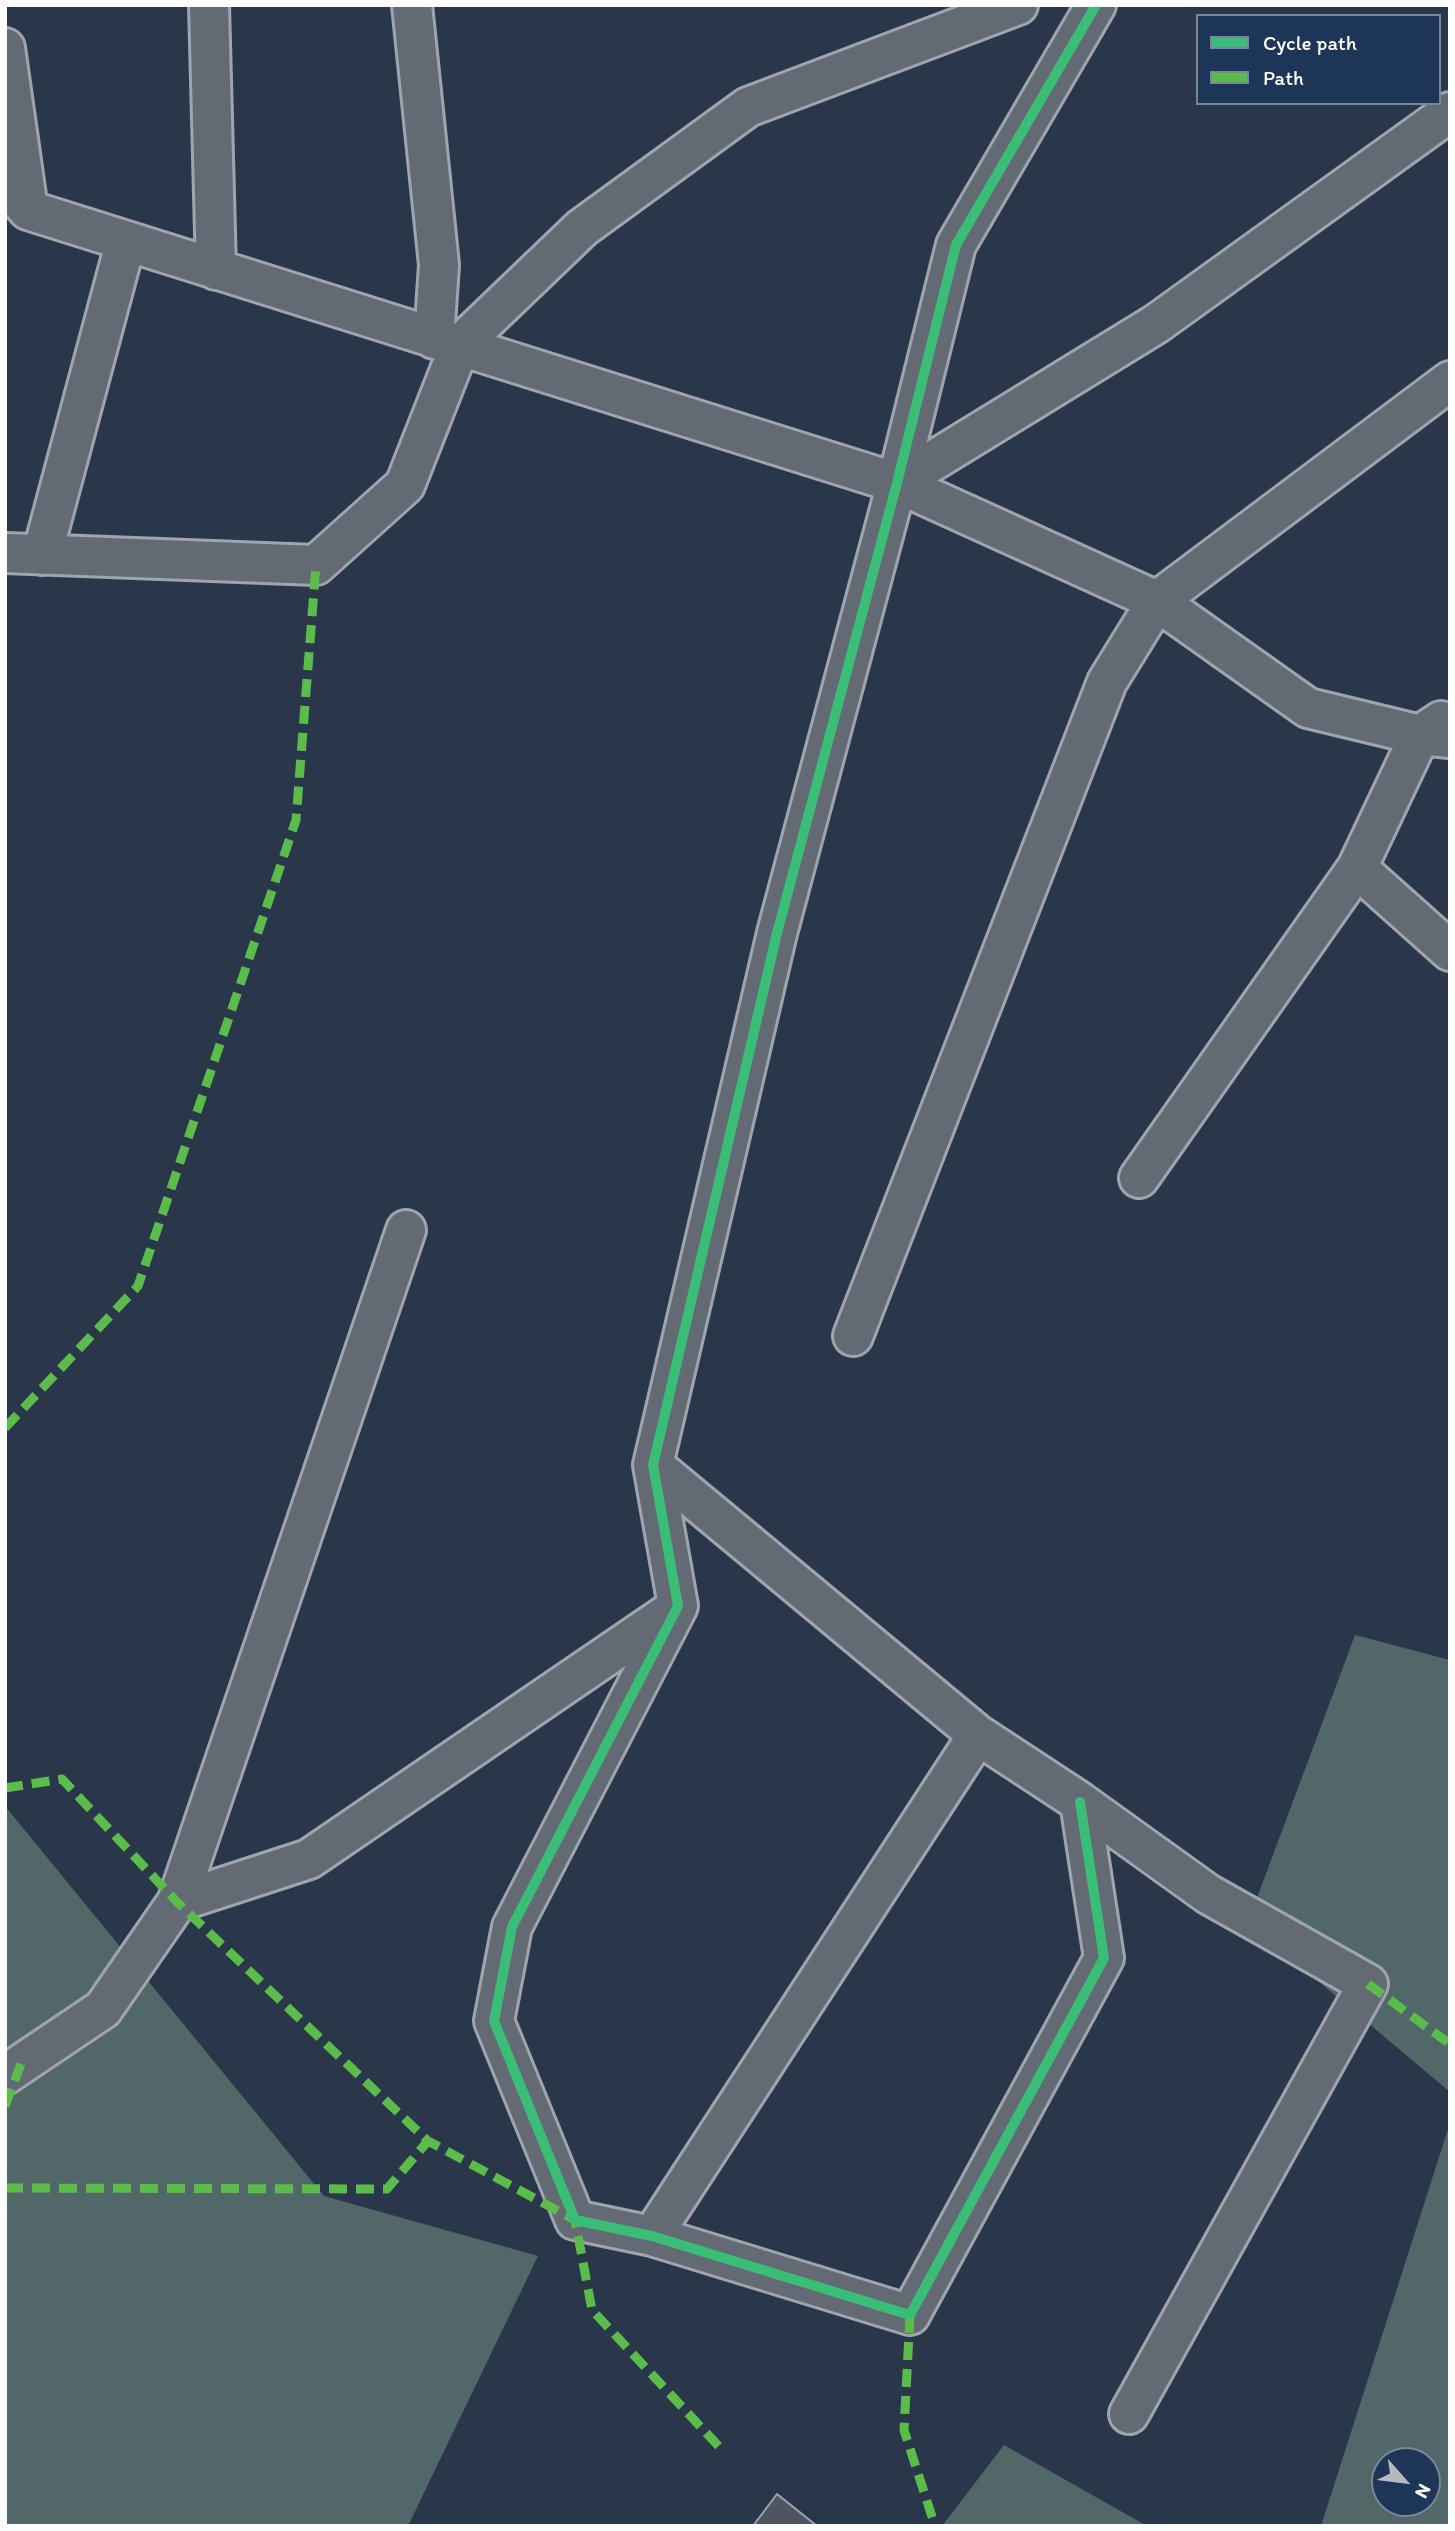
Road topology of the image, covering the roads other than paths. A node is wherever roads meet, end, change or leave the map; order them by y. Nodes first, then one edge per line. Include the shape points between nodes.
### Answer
1 (209, 5) edge
2 (412, 5) edge
3 (1018, 5) edge
4 (1096, 5) edge
5 (5, 48) edge
6 (1450, 112) edge
7 (17, 197) edge
8 (126, 241) junction
9 (215, 270) junction
10 (447, 342) junction
11 (1450, 381) edge
12 (897, 483) junction
13 (24, 554) edge
14 (1157, 601) junction
15 (1440, 730) edge
16 (1357, 868) junction
17 (1450, 951) edge
18 (1139, 1178) dead end
19 (406, 1230) dead end
20 (853, 1336) dead end
21 (653, 1465) junction
22 (678, 1606) junction
23 (978, 1735) junction
24 (1080, 1802) junction
25 (177, 1902) junction
26 (5, 2076) edge
27 (652, 2236) junction
28 (1129, 2414) dead end

1 - 9 street
2 - 10 street
3 - 10 street via 748,107 582,228
4 - 12 street via 957,245
5 - 7 street
6 - 12 street via 1156,324
7 - 8 street
8 - 9 street
8 - 13 street
9 - 10 street
10 - 12 street
10 - 13 street via 405,485 316,565
11 - 14 street
12 - 14 street
12 - 21 street via 777,933
14 - 15 street via 1307,708
14 - 20 street via 1107,682
15 - 16 street
16 - 17 street
16 - 18 street
19 - 25 street
21 - 22 street
21 - 23 street
22 - 25 street via 309,1859
22 - 27 street via 512,1927 494,2021 575,2220
23 - 24 street
23 - 27 street
24 - 27 street via 1104,1958 910,2315
24 - 28 street via 1208,1894 1368,1984
25 - 26 street via 103,2009

